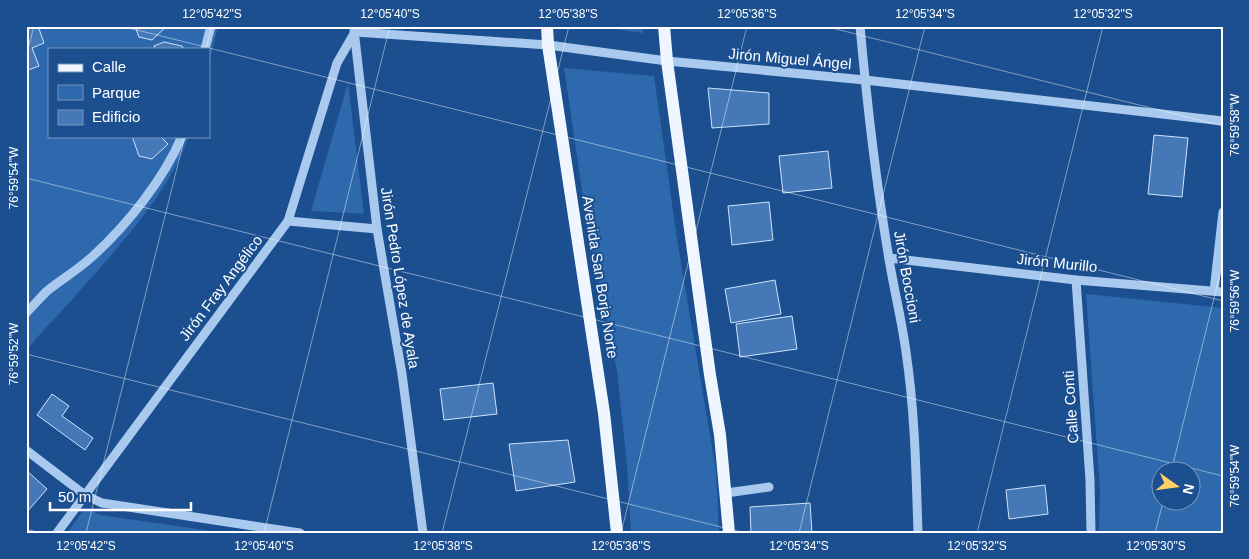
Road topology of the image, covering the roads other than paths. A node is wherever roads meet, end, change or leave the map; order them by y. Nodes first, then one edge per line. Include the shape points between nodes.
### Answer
1 (211, 26) edge
2 (547, 26) edge
3 (664, 26) edge
4 (860, 26) edge
5 (354, 29) edge
6 (548, 45) junction
7 (206, 48) edge
8 (667, 62) junction
9 (865, 80) junction
10 (1223, 120) edge
11 (181, 138) edge
12 (1223, 212) edge
13 (288, 221) junction
14 (377, 229) junction
15 (889, 258) junction
16 (1076, 280) junction
17 (1218, 291) edge
18 (26, 313) edge
19 (26, 450) edge
20 (769, 488) dead end
21 (726, 493) junction
22 (85, 495) junction
23 (58, 533) edge
24 (300, 533) edge
25 (423, 533) edge
26 (617, 533) edge
27 (729, 533) edge
28 (918, 533) edge
29 (1091, 533) edge

1 - 7 street
2 - 6 main road, Avenida San Borja Norte
3 - 8 main road
4 - 9 street, Jirón Boccioni
5 - 6 street, Jirón Miguel Ángel
5 - 13 street, Jirón Fray Angélico via 337,63
5 - 14 street, Jirón Pedro López de Ayala
6 - 8 street, Jirón Miguel Ángel
6 - 26 main road, Avenida San Borja Norte via 604,413
8 - 9 street, Jirón Miguel Ángel
8 - 21 main road
9 - 10 street, Jirón Miguel Ángel
9 - 15 street, Jirón Boccioni
11 - 18 street via 157,181 118,230
12 - 17 street
13 - 14 street
13 - 22 street, Jirón Fray Angélico
14 - 25 street, Jirón Pedro López de Ayala via 402,374
15 - 16 street, Jirón Murillo
15 - 28 street, Jirón Boccioni via 907,361 916,444
16 - 17 street, Jirón Murillo
16 - 29 street, Calle Conti
19 - 22 street
20 - 21 street
21 - 27 main road
22 - 23 street, Jirón Fray Angélico
22 - 24 street via 102,503

